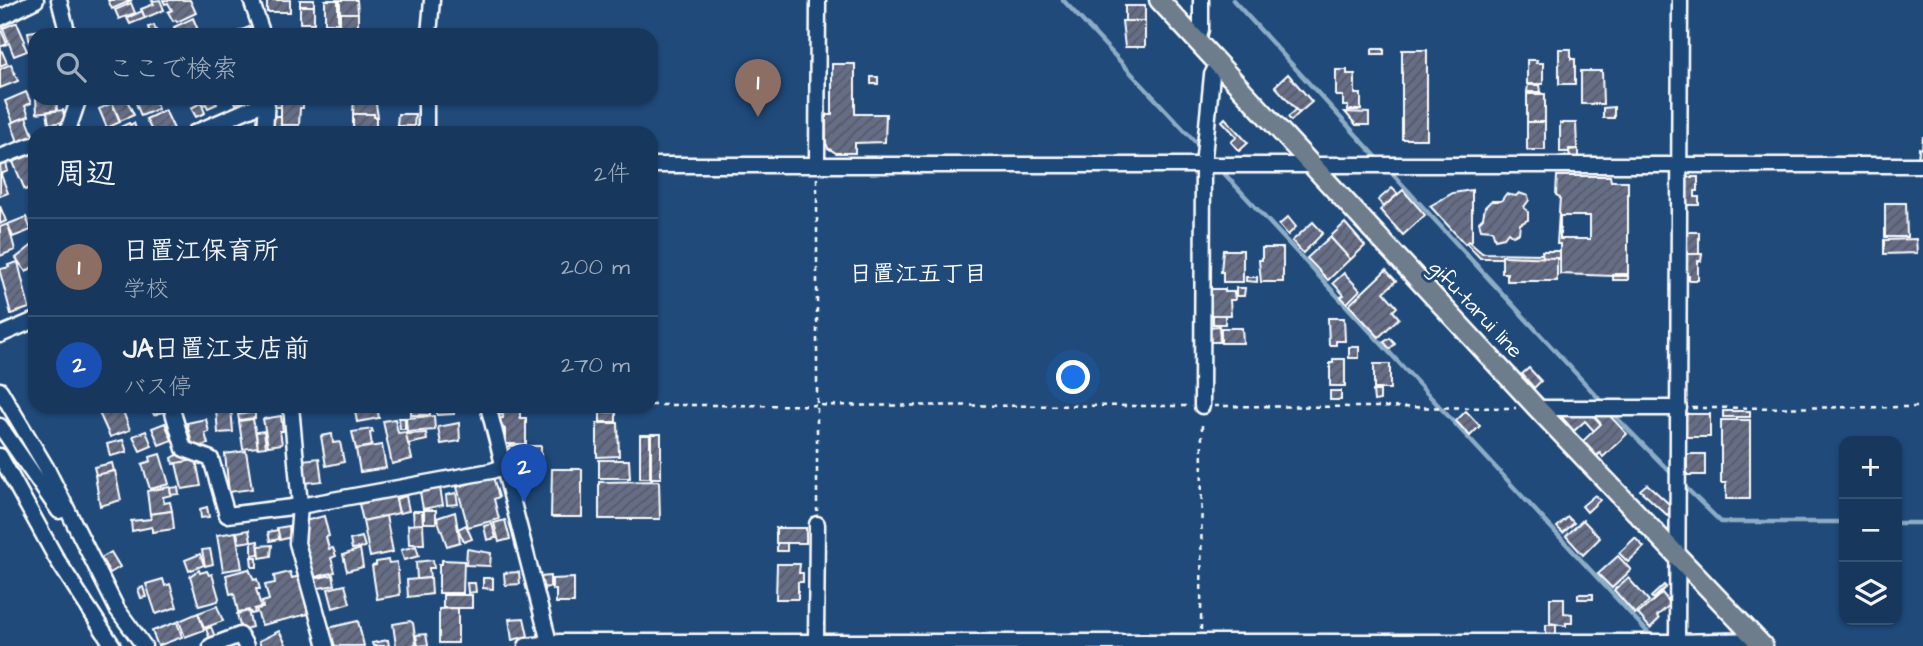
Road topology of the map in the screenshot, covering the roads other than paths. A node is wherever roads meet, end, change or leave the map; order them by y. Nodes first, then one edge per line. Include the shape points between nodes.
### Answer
1 (36, 0) edge
2 (59, 0) edge
3 (251, 0) edge
4 (432, 0) edge
5 (818, 0) edge
6 (1160, 0) edge
7 (1201, 0) edge
8 (1680, 0) edge
9 (0, 18) edge
10 (66, 28) edge
11 (261, 28) edge
12 (430, 28) edge
13 (1198, 41) junction
14 (1218, 63) junction
15 (77, 105) edge
16 (255, 105) edge
17 (266, 105) edge
18 (426, 105) edge
19 (69, 126) edge
20 (209, 126) edge
21 (265, 126) edge
22 (426, 126) edge
23 (0, 139) edge
24 (28, 147) edge
25 (3, 156) edge
26 (817, 164) junction
27 (1310, 164) junction
28 (658, 165) edge
29 (1679, 165) junction
30 (1923, 165) edge
31 (1203, 166) junction
32 (28, 323) edge
33 (0, 335) edge
34 (0, 390) edge
35 (1202, 406) road end
36 (1537, 408) junction
37 (1679, 408) junction
38 (173, 413) edge
39 (292, 413) edge
40 (490, 413) edge
41 (0, 426) edge
42 (0, 456) edge
43 (503, 467) junction
44 (300, 506) junction
45 (817, 524) road end
46 (75, 527) junction
47 (1678, 557) junction
48 (817, 643) junction
49 (1761, 643) edge
50 (1201, 644) edge
51 (1677, 644) edge
52 (550, 645) edge
53 (113, 646) edge
54 (144, 646) edge
55 (211, 646) edge
56 (246, 646) edge
57 (326, 646) edge
58 (526, 646) edge

1 - 9 street
2 - 10 street
3 - 11 street
4 - 12 street
5 - 26 street
6 - 13 main road, gifu-tarui line
7 - 13 street
8 - 29 street
13 - 14 main road, gifu-tarui line
14 - 27 main road, gifu-tarui line
14 - 31 street via 1212,75
15 - 19 street
16 - 20 street
17 - 21 street
18 - 22 street
23 - 25 street
24 - 25 street
26 - 28 street
26 - 31 street
27 - 29 street
27 - 31 street
27 - 36 main road, gifu-tarui line
29 - 30 street
29 - 37 street
31 - 35 street
32 - 33 street
34 - 46 street
36 - 37 street
36 - 47 main road, gifu-tarui line
37 - 47 street
38 - 44 street via 184,449 211,459 227,515
39 - 44 street
40 - 43 street
41 - 46 street
42 - 53 street via 56,558
43 - 44 street
43 - 52 street
44 - 57 street via 297,543
45 - 48 street
46 - 54 street via 117,609
47 - 49 main road, gifu-tarui line
47 - 51 street
48 - 50 street
48 - 52 street
49 - 51 street
50 - 51 street
52 - 58 street
55 - 56 street via 240,635

